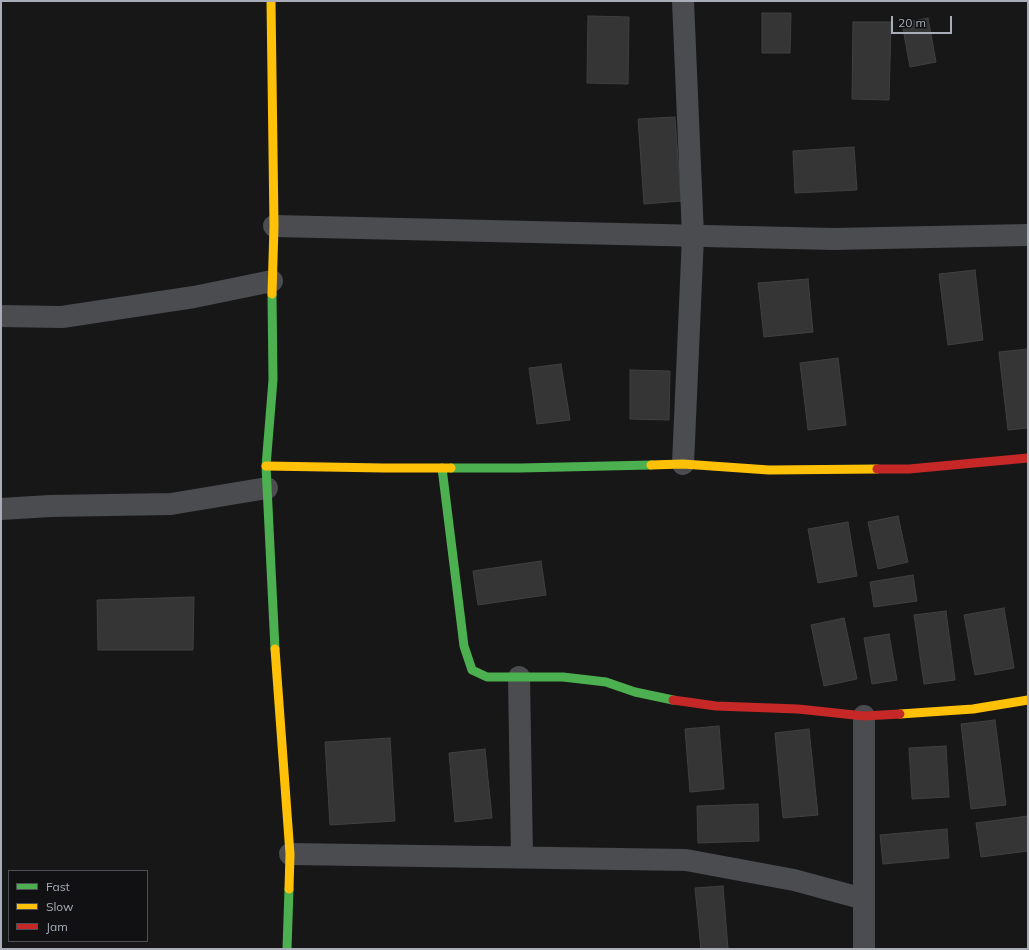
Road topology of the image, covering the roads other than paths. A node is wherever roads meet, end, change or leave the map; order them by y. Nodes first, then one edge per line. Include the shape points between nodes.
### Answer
1 (271, 1) edge
2 (683, 1) edge
3 (274, 226) junction
4 (1028, 235) edge
5 (693, 236) junction
6 (272, 281) junction
7 (1, 316) edge
8 (1028, 458) edge
9 (683, 464) junction
10 (266, 466) junction
11 (442, 468) junction
12 (266, 488) junction
13 (1, 509) edge
14 (519, 677) junction
15 (1028, 700) edge
16 (864, 716) junction
17 (290, 854) junction
18 (522, 858) junction
19 (864, 899) junction
20 (287, 949) edge
21 (864, 949) edge

1 - 3 street
2 - 5 street
3 - 5 street
3 - 6 street
4 - 5 street via 834,239
5 - 9 street
6 - 7 street via 194,297 62,317
6 - 10 street via 273,380
8 - 9 street via 909,469 768,470
9 - 11 street
10 - 11 street
10 - 12 street
11 - 14 street via 464,646 472,670 487,677
12 - 13 street via 171,504
12 - 17 street
14 - 16 street via 563,677 606,682 635,692 716,706 798,709
14 - 18 street
15 - 16 street via 973,709
16 - 19 street
17 - 18 street
17 - 20 street
18 - 19 street via 686,860 794,880
19 - 21 street

